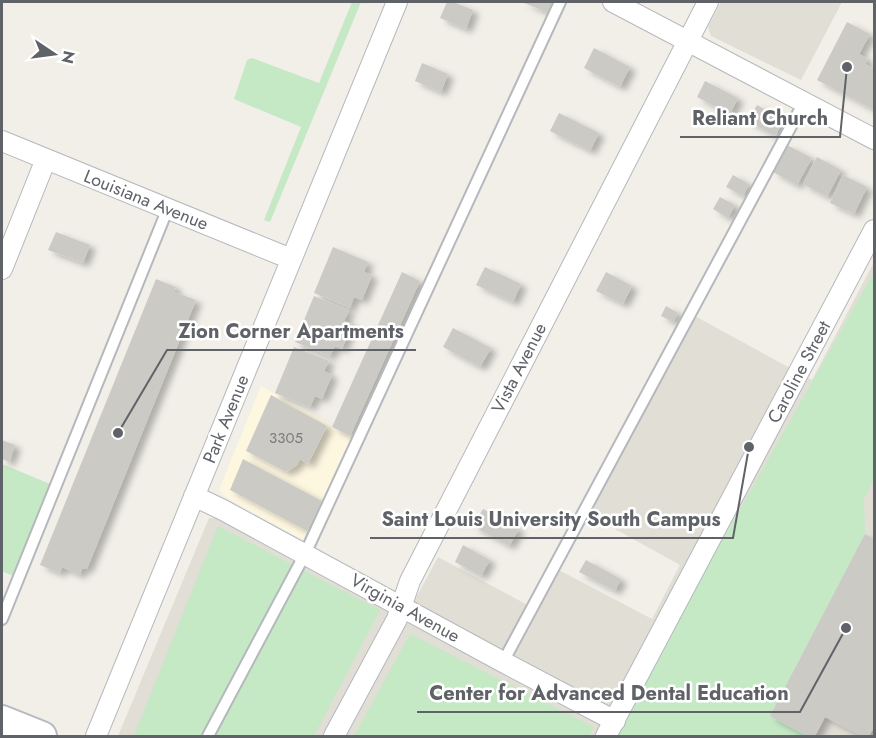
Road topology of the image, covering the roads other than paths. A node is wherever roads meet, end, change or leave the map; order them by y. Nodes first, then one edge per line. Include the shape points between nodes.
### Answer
1 (397, 2) edge
2 (560, 2) edge
3 (613, 2) edge
4 (708, 2) edge
5 (688, 41) junction
6 (804, 102) junction
7 (874, 139) edge
8 (2, 141) edge
9 (46, 159) junction
10 (168, 208) junction
11 (874, 230) edge
12 (291, 259) junction
13 (2, 268) edge
14 (194, 496) junction
15 (305, 554) junction
16 (400, 605) junction
17 (2, 619) edge
18 (503, 662) junction
19 (2, 720) edge
20 (611, 729) edge
21 (42, 736) edge
22 (96, 736) edge
23 (208, 736) edge
24 (333, 736) edge

1 - 12 street, Park Avenue
2 - 15 lane
3 - 5 street
4 - 5 street, Vista Avenue
5 - 6 street
5 - 16 street, Vista Avenue
6 - 7 street
6 - 18 lane
8 - 9 street, Louisiana Avenue
9 - 10 street, Louisiana Avenue
9 - 13 street
10 - 12 street, Louisiana Avenue
10 - 17 lane
11 - 20 street, Caroline Street
12 - 14 street, Park Avenue
14 - 15 street, Virginia Avenue
14 - 22 street, Park Avenue
15 - 16 street, Virginia Avenue
15 - 23 lane
16 - 18 street, Virginia Avenue
16 - 24 street, Vista Avenue via 397,619
18 - 20 street, Virginia Avenue
19 - 21 main road

